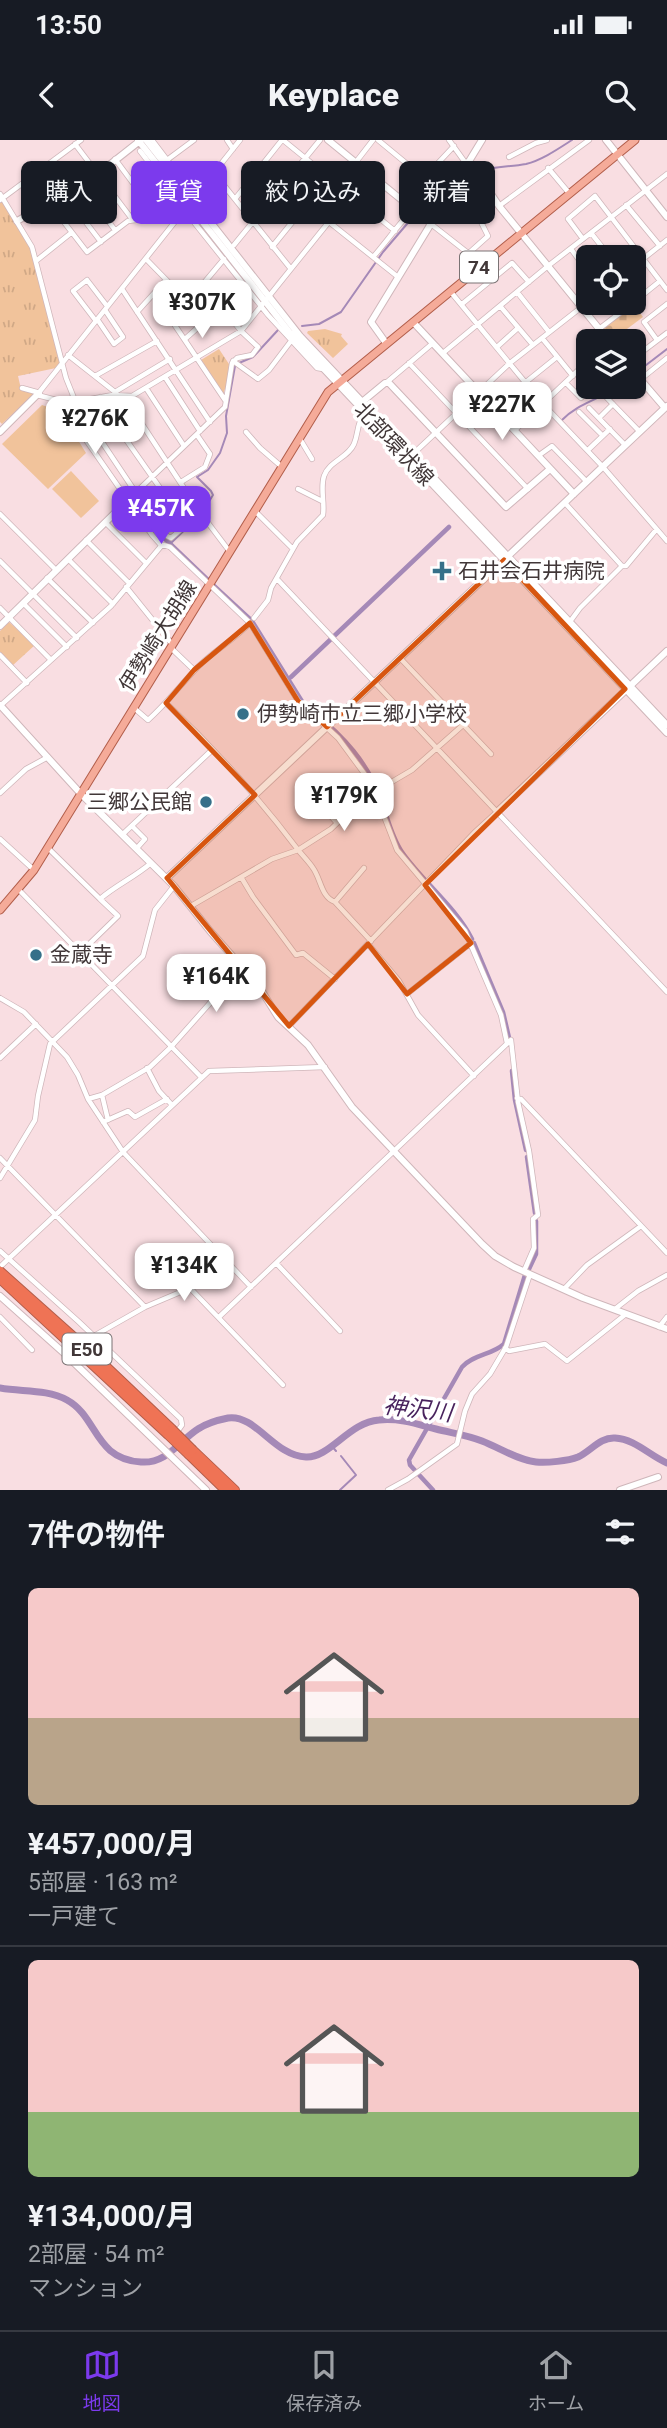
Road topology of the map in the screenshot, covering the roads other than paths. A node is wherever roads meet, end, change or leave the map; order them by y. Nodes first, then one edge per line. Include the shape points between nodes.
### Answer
1 (80, 140) edge
2 (140, 140) edge
3 (152, 140) edge
4 (194, 140) edge
5 (227, 140) edge
6 (240, 140) edge
7 (282, 140) edge
8 (320, 140) edge
9 (328, 140) edge
10 (375, 140) edge
11 (449, 140) edge
12 (482, 140) edge
13 (547, 140) edge
14 (589, 140) edge
15 (606, 140) edge
16 (635, 140) edge
17 (535, 141) edge
18 (75, 144) junction
19 (454, 146) junction
20 (233, 149) junction
21 (140, 151) dead end
22 (150, 151) junction
23 (161, 152) junction
24 (617, 155) junction
25 (509, 158) dead end
26 (305, 159) junction
27 (115, 160) joint
28 (52, 161) edge
29 (88, 161) edge
30 (148, 161) edge
31 (150, 161) edge
32 (157, 161) edge
33 (163, 161) edge
34 (167, 161) edge
35 (175, 161) edge
36 (224, 161) edge
37 (308, 161) edge
38 (355, 161) edge
39 (357, 161) edge
40 (402, 161) edge
41 (440, 161) edge
42 (466, 161) edge
43 (469, 161) edge
44 (548, 168) junction
45 (667, 174) edge
46 (131, 181) edge
47 (21, 184) edge
48 (385, 185) edge
49 (227, 189) edge
50 (646, 190) junction
51 (569, 193) junction
52 (1, 197) edge
53 (399, 197) edge
54 (117, 199) edge
55 (235, 199) junction
56 (495, 200) edge
57 (626, 205) junction
58 (499, 206) junction
59 (241, 207) edge
60 (665, 212) edge
61 (21, 216) edge
62 (611, 216) junction
63 (131, 218) edge
64 (16, 219) junction
65 (131, 220) edge
66 (385, 223) edge
67 (65, 224) edge
68 (87, 224) edge
69 (110, 224) edge
70 (171, 224) edge
71 (200, 224) edge
72 (203, 224) edge
73 (253, 224) edge
74 (255, 224) edge
75 (291, 224) edge
76 (327, 224) edge
77 (332, 224) edge
78 (402, 224) edge
79 (429, 224) edge
80 (431, 224) edge
81 (482, 224) edge
82 (115, 230) junction
83 (395, 231) junction
84 (71, 233) junction
85 (521, 233) junction
86 (591, 233) junction
87 (583, 239) junction
88 (667, 240) edge
89 (101, 242) junction
90 (234, 245) dead end
91 (601, 245) edge
92 (635, 245) edge
93 (660, 246) junction
94 (272, 247) junction
95 (571, 249) junction
96 (469, 253) junction
97 (374, 256) junction
98 (576, 256) edge
99 (646, 256) edge
100 (146, 259) junction
101 (646, 259) edge
102 (224, 260) junction
103 (36, 261) junction
104 (482, 264) junction
105 (548, 266) junction
106 (291, 269) junction
107 (398, 277) junction
108 (166, 280) junction
109 (660, 281) junction
110 (529, 282) junction
111 (204, 284) junction
112 (122, 289) junction
113 (667, 290) edge
114 (450, 291) junction
115 (517, 292) junction
116 (646, 292) edge
117 (576, 301) edge
118 (264, 302) junction
119 (189, 303) junction
120 (462, 304) junction
121 (222, 306) junction
122 (500, 306) junction
123 (666, 307) edge
124 (106, 308) junction
125 (576, 311) edge
126 (137, 312) junction
127 (588, 315) edge
128 (617, 315) edge
129 (97, 320) junction
130 (413, 321) junction
131 (478, 324) junction
132 (518, 328) junction
133 (599, 329) joint
134 (241, 331) junction
135 (550, 332) junction
136 (667, 333) edge
137 (542, 338) junction
138 (185, 339) junction
139 (657, 340) junction
140 (157, 341) junction
141 (291, 341) junction
142 (386, 343) junction
143 (433, 343) junction
144 (533, 345) junction
145 (497, 347) junction
146 (646, 349) edge
147 (443, 353) junction
148 (68, 355) junction
149 (197, 357) junction
150 (557, 357) junction
151 (667, 358) edge
152 (170, 359) junction
153 (233, 361) junction
154 (62, 363) junction
155 (409, 363) junction
156 (510, 363) junction
157 (176, 370) junction
158 (323, 370) junction
159 (646, 371) edge
160 (576, 373) edge
161 (95, 376) junction
162 (573, 376) junction
163 (165, 377) junction
164 (339, 382) junction
165 (387, 382) junction
166 (526, 382) junction
167 (566, 383) junction
168 (646, 386) edge
169 (22, 388) dead end
170 (146, 388) junction
171 (479, 392) junction
172 (576, 393) edge
173 (38, 394) junction
174 (100, 397) junction
175 (127, 397) junction
176 (608, 399) edge
177 (225, 400) junction
178 (76, 402) junction
179 (362, 402) junction
180 (68, 403) junction
181 (543, 404) junction
182 (613, 404) junction
183 (589, 408) dead end
184 (666, 408) edge
185 (579, 412) dead end
186 (366, 413) junction
187 (457, 413) junction
188 (599, 418) junction
189 (210, 422) junction
190 (1, 429) edge
191 (610, 429) junction
192 (515, 430) junction
193 (246, 432) dead end
194 (640, 432) junction
195 (199, 433) junction
196 (436, 433) junction
197 (603, 436) junction
198 (300, 439) junction
199 (184, 446) junction
200 (625, 446) junction
201 (587, 450) junction
202 (412, 455) junction
203 (538, 456) junction
204 (312, 459) dead end
205 (168, 461) junction
206 (282, 467) junction
207 (603, 467) junction
208 (550, 469) junction
209 (151, 478) junction
210 (181, 482) junction
211 (587, 482) junction
212 (298, 489) dead end
213 (528, 489) junction
214 (136, 493) junction
215 (574, 494) junction
216 (128, 500) junction
217 (323, 501) junction
218 (565, 503) junction
219 (198, 511) junction
220 (255, 511) junction
221 (1, 518) edge
222 (105, 522) junction
223 (187, 525) junction
224 (656, 530) junction
225 (86, 540) junction
226 (667, 541) edge
227 (162, 545) junction
228 (293, 549) junction
229 (230, 552) junction
230 (67, 558) junction
231 (506, 558) junction
232 (0, 561) edge
233 (146, 563) junction
234 (622, 566) junction
235 (56, 570) junction
236 (47, 578) junction
237 (278, 580) junction
238 (127, 585) junction
239 (210, 585) junction
240 (32, 593) junction
241 (22, 603) junction
242 (113, 604) junction
243 (0, 608) edge
244 (9, 617) junction
245 (254, 618) dead end
246 (93, 623) junction
247 (250, 623) junction
248 (568, 624) junction
249 (0, 626) edge
250 (77, 638) junction
251 (172, 646) junction
252 (67, 647) junction
253 (667, 651) edge
254 (0, 656) edge
255 (400, 658) junction
256 (51, 660) junction
257 (194, 670) junction
258 (374, 682) junction
259 (27, 683) junction
260 (627, 687) junction
261 (166, 703) junction
262 (0, 706) edge
263 (134, 708) junction
264 (328, 725) junction
265 (463, 725) junction
266 (667, 725) edge
267 (667, 733) edge
268 (212, 750) junction
269 (438, 750) junction
270 (491, 754) dead end
271 (48, 757) junction
272 (0, 793) edge
273 (375, 793) junction
274 (81, 794) junction
275 (255, 794) junction
276 (356, 805) junction
277 (498, 812) junction
278 (337, 823) junction
279 (132, 826) junction
280 (123, 834) junction
281 (0, 839) edge
282 (48, 848) junction
283 (137, 848) junction
284 (298, 850) junction
285 (152, 862) junction
286 (364, 868) dead end
287 (34, 870) junction
288 (241, 877) junction
289 (167, 878) junction
290 (425, 885) junction
291 (174, 886) junction
292 (19, 890) junction
293 (100, 899) junction
294 (335, 902) junction
295 (191, 906) junction
296 (0, 910) edge
297 (370, 943) junction
298 (471, 943) junction
299 (81, 952) junction
300 (243, 966) junction
301 (335, 979) junction
302 (113, 985) junction
303 (667, 992) edge
304 (407, 994) junction
305 (0, 998) edge
306 (36, 1024) junction
307 (289, 1026) junction
308 (52, 1041) junction
309 (509, 1042) junction
310 (172, 1046) junction
311 (0, 1058) edge
312 (325, 1067) junction
313 (147, 1068) junction
314 (474, 1076) junction
315 (201, 1077) junction
316 (102, 1096) junction
317 (517, 1098) junction
318 (88, 1099) junction
319 (167, 1100) junction
320 (172, 1105) junction
321 (105, 1121) junction
322 (122, 1152) junction
323 (393, 1152) junction
324 (0, 1158) edge
325 (8, 1165) junction
326 (0, 1178) edge
327 (57, 1214) junction
328 (641, 1226) junction
329 (0, 1251) edge
330 (667, 1253) edge
331 (9, 1259) junction
332 (276, 1263) junction
333 (1, 1268) edge
334 (527, 1272) junction
335 (667, 1275) edge
336 (0, 1279) edge
337 (251, 1287) junction
338 (565, 1288) junction
339 (0, 1296) edge
340 (145, 1307) junction
341 (615, 1309) junction
342 (626, 1314) junction
343 (0, 1317) edge
344 (219, 1317) junction
345 (667, 1317) edge
346 (659, 1327) junction
347 (667, 1329) edge
348 (340, 1331) dead end
349 (93, 1336) junction
350 (85, 1340) dead end
351 (505, 1348) junction
352 (32, 1350) dead end
353 (283, 1385) dead end
354 (169, 1432) junction
355 (162, 1448) junction
356 (191, 1452) junction
357 (662, 1476) dead end
358 (206, 1490) edge
359 (225, 1490) edge
360 (235, 1490) edge
361 (387, 1490) edge
362 (620, 1490) edge

1 - 18 street
2 - 22 street, 北部環状線
2 - 27 street
3 - 23 street
4 - 35 street
5 - 20 street
6 - 20 street
7 - 26 street
7 - 55 street
8 - 26 street
9 - 38 street
10 - 39 street
10 - 40 street
11 - 19 street
12 - 43 street
13 - 17 street
14 - 44 street
15 - 24 street
16 - 24 main road, 伊勢崎大胡線 / 74
17 - 25 street
18 - 28 street
18 - 29 street
19 - 41 street
19 - 42 street
20 - 36 street
21 - 30 street
22 - 23 street
22 - 31 street
22 - 32 street, 北部環状線
22 - 33 street, 北部環状線
23 - 34 street
24 - 50 street
24 - 51 main road, 伊勢崎大胡線 / 74
26 - 37 street
27 - 46 street
44 - 51 street
44 - 58 street
45 - 50 street
47 - 52 street
48 - 53 street
49 - 55 street
50 - 57 street
50 - 60 street
51 - 85 main road, 伊勢崎大胡線 / 74
52 - 64 street
54 - 63 street
55 - 59 street
56 - 58 street
57 - 62 street
57 - 93 street
58 - 85 street
61 - 64 street
62 - 86 street
62 - 87 street via 595,195 568,219
62 - 92 street
64 - 103 street
65 - 82 street
66 - 83 street
67 - 84 street
68 - 89 street
69 - 82 street
70 - 100 street
71 - 102 street
72 - 118 street, 北部環状線
73 - 90 street
74 - 94 street
75 - 94 street
76 - 106 street
77 - 97 street
78 - 83 street
79 - 107 street
80 - 96 street
81 - 96 street via 488,236
82 - 89 street
83 - 97 street
84 - 89 street via 87,252
84 - 103 street
85 - 104 main road, 伊勢崎大胡線 / 74
85 - 105 street
86 - 87 street
86 - 91 street
87 - 95 street
88 - 93 street
93 - 99 street
94 - 106 street
95 - 98 street
95 - 105 street
96 - 104 street
97 - 107 street
100 - 108 street
100 - 112 street
101 - 109 street
102 - 111 street
102 - 118 street
103 - 154 street
104 - 114 main road, 伊勢崎大胡線 / 74
105 - 110 street
105 - 117 street
106 - 118 street
107 - 142 street via 371,322
108 - 119 street
108 - 126 street
109 - 113 street
109 - 116 street
110 - 115 street
110 - 120 street via 512,263
111 - 119 street
111 - 121 street
112 - 124 street
112 - 126 street
114 - 120 street
114 - 130 main road, 伊勢崎大胡線 / 74
115 - 122 street
115 - 135 street
118 - 134 street
118 - 141 street
118 - 158 street, 北部環状線
118 - 164 street, 北部環状線
119 - 138 street via 172,321
120 - 131 street
121 - 134 street
121 - 138 street
122 - 131 street
122 - 132 street
123 - 139 street via 644,322
124 - 129 street
124 - 129 street via 123,337 114,344
124 - 129 street via 87,280 73,291
125 - 135 street
126 - 140 street
127 - 133 street
128 - 133 street
129 - 148 street
130 - 142 main road, 伊勢崎大胡線 / 74
130 - 143 street
131 - 145 street
131 - 147 street
132 - 144 street
132 - 145 street
134 - 149 street
134 - 153 street via 258,347 252,355
135 - 137 street
136 - 139 street
137 - 144 street
137 - 150 street
138 - 149 street
139 - 146 street
140 - 152 street
140 - 161 street
141 - 153 street via 258,379
141 - 158 street
142 - 164 main road, 伊勢崎大胡線 / 74
143 - 147 street
143 - 155 street
144 - 156 street
145 - 156 street
147 - 171 street
148 - 154 street
148 - 161 street
149 - 157 street
149 - 177 street
150 - 162 street
150 - 166 street
151 - 159 street
152 - 157 street
152 - 161 street via 115,392
153 - 177 street
154 - 173 street
154 - 178 street
155 - 165 street
155 - 187 street
156 - 166 street
156 - 171 street
157 - 163 street
157 - 189 street
158 - 164 street, 北部環状線
160 - 162 street
162 - 167 street
163 - 170 street
163 - 195 street
164 - 179 street, 北部環状線
164 - 186 street, 北部環状線
164 - 198 main road, 伊勢崎大胡線 / 74
165 - 179 street
165 - 196 street
166 - 181 street
167 - 172 street
167 - 181 street
168 - 184 street
169 - 173 street
170 - 175 street
170 - 199 street
171 - 187 street
171 - 192 street
173 - 180 street
173 - 190 street
174 - 175 street
174 - 178 street
174 - 209 street
175 - 205 street
176 - 182 street
177 - 189 street via 225,407
178 - 180 street
178 - 214 street
179 - 202 street, 北部環状線
180 - 216 street via 86,440
181 - 192 street
181 - 201 street
182 - 188 street
182 - 194 street
183 - 188 street
184 - 194 street
185 - 197 street
186 - 217 street via 353,446 325,474
186 - 231 street, 北部環状線
187 - 196 street
187 - 213 street
188 - 191 street
189 - 195 street
191 - 197 street
191 - 200 street
192 - 203 street
193 - 206 street
194 - 200 street
195 - 199 street
195 - 210 street via 211,454 205,467
196 - 202 street
196 - 213 street via 506,507
197 - 201 street
198 - 204 street
198 - 206 main road, 伊勢崎大胡線 / 74
199 - 205 street
200 - 207 street
201 - 207 street
202 - 231 street, 北部環状線
203 - 208 street
203 - 211 street via 552,446
205 - 209 street
205 - 210 street
206 - 220 main road, 伊勢崎大胡線 / 74
207 - 211 street
207 - 224 street
208 - 213 street
208 - 215 street
209 - 214 street
209 - 223 street
210 - 219 street
211 - 215 street
212 - 217 street
214 - 216 street
214 - 223 street via 170,537
215 - 218 street
216 - 222 street
216 - 227 street
217 - 228 street via 323,515
218 - 231 street
218 - 234 street
219 - 223 street
219 - 229 street
220 - 228 street
220 - 229 main road, 伊勢崎大胡線 / 74
221 - 235 street
222 - 225 street
222 - 233 street
224 - 226 street
224 - 234 street
225 - 230 street
225 - 238 street
227 - 233 street
227 - 239 street via 170,547
228 - 237 street
229 - 239 main road, 伊勢崎大胡線 / 74
230 - 235 street
230 - 242 street
231 - 248 street, 北部環状線
231 - 255 street
232 - 240 street
233 - 238 street
234 - 248 street
235 - 236 street
236 - 240 street
236 - 246 street
237 - 245 street
237 - 258 street
238 - 242 street
238 - 251 street
239 - 247 street
239 - 251 main road, 伊勢崎大胡線 / 74
240 - 241 street
240 - 250 street
241 - 244 street
241 - 252 street
242 - 246 street
243 - 244 street
244 - 249 street
244 - 256 street
246 - 250 street
247 - 257 street
247 - 264 street via 298,702
248 - 260 street, 北部環状線
250 - 252 street
251 - 257 street
251 - 263 main road, 伊勢崎大胡線 / 74
252 - 256 street
253 - 260 street
254 - 259 street
255 - 258 street
255 - 265 street
256 - 259 street
257 - 261 street
258 - 264 street
258 - 269 street
259 - 262 street
260 - 266 street, 北部環状線
260 - 267 street, 北部環状線
260 - 277 street
261 - 263 street via 148,720
261 - 268 street
262 - 271 street
263 - 274 main road, 伊勢崎大胡線 / 74
264 - 273 street
264 - 275 street
265 - 269 street
265 - 270 street
268 - 275 street
268 - 279 street
269 - 273 street
269 - 277 street
271 - 272 street via 27,768
271 - 274 street
273 - 276 street
273 - 290 street via 397,850
274 - 280 street
274 - 282 main road, 伊勢崎大胡線 / 74
275 - 284 street
275 - 289 street
276 - 278 street
276 - 278 street via 334,782 316,800
277 - 290 street
277 - 303 street
278 - 284 street
279 - 280 street
279 - 283 street via 144,839
280 - 283 street
281 - 287 street
282 - 287 main road, 伊勢崎大胡線 / 74
282 - 293 street
283 - 285 street
284 - 288 street
284 - 294 street via 313,868 324,893
285 - 289 street
285 - 293 street
286 - 294 street
287 - 292 main road, 伊勢崎大胡線 / 74
288 - 295 street
288 - 301 street via 296,955 303,953
289 - 291 street
290 - 297 street
290 - 298 street
291 - 295 street
291 - 302 street via 155,910 143,956
292 - 296 main road, 伊勢崎大胡線 / 74
292 - 299 street
293 - 299 street via 118,916
294 - 297 street
295 - 300 street
297 - 301 street
297 - 304 street
298 - 304 street
298 - 309 street
299 - 302 street
300 - 307 street
300 - 310 street
301 - 307 street
302 - 308 street
302 - 310 street
304 - 314 street via 418,1016
305 - 306 street
306 - 308 street
306 - 311 street
307 - 312 street
308 - 318 street via 75,1069
308 - 325 street via 35,1120
309 - 314 street
309 - 317 street via 513,1045
310 - 313 street
310 - 315 street
312 - 315 street via 212,1069
312 - 323 street via 344,1097
313 - 316 street
313 - 319 street
314 - 323 street
315 - 320 street
316 - 318 street
316 - 321 street
317 - 328 street
317 - 334 street via 538,1215 533,1219 533,1253
318 - 321 street
319 - 320 street
319 - 321 street via 135,1117 128,1111
320 - 322 street
321 - 322 street
322 - 327 street
322 - 337 street
323 - 332 street
323 - 334 street via 485,1247
324 - 325 street
325 - 326 street
325 - 327 street
327 - 331 street
327 - 340 street
328 - 330 street
328 - 338 street via 587,1265
329 - 331 street
331 - 333 street
331 - 349 street
332 - 337 street
332 - 348 street
333 - 354 highway, E50
334 - 338 street
334 - 351 street
335 - 341 street
336 - 354 highway, E50
337 - 344 street
338 - 341 street
339 - 355 street via 68,1351
340 - 344 street via 190,1288
340 - 349 street
341 - 342 street
342 - 346 street
342 - 351 street via 568,1361 545,1344
343 - 352 street
344 - 353 street
345 - 346 street
346 - 347 street
349 - 350 street
349 - 355 street via 181,1419 180,1428
351 - 361 street via 472,1394 453,1448
354 - 356 highway, E50, bridge
355 - 358 street
356 - 359 highway, E50
356 - 360 highway, E50
357 - 362 street

